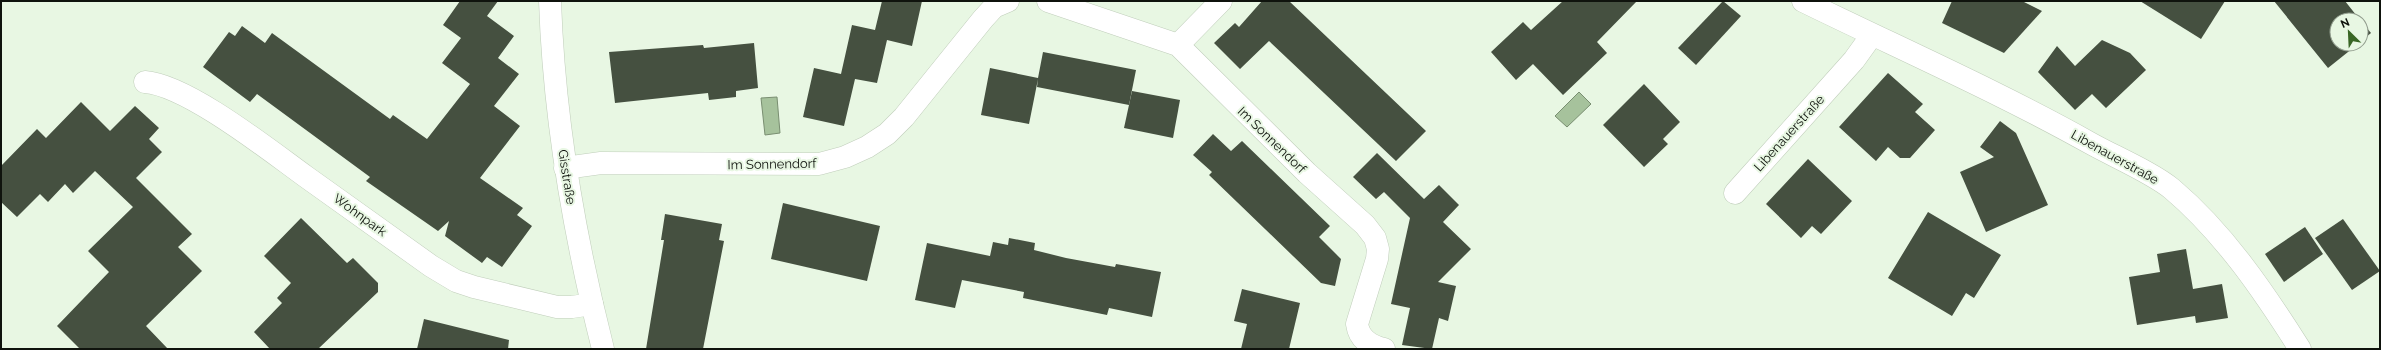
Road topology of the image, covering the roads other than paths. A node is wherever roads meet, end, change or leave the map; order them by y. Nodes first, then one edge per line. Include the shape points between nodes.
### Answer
1 (550, 1) edge
2 (1008, 1) edge
3 (1048, 1) edge
4 (1221, 1) edge
5 (1803, 1) edge
6 (1872, 35) junction
7 (1178, 45) junction
8 (145, 82) dead end
9 (565, 168) junction
10 (1735, 193) dead end
11 (592, 304) junction
12 (603, 349) edge
13 (1384, 349) edge
14 (2300, 349) edge

1 - 9 street, Gisstraße via 556,98
2 - 9 street, Im Sonnendorf via 994,7 983,19 904,117 887,134 845,157 819,164 601,163
3 - 7 street, Im Sonnendorf
4 - 7 street
5 - 6 street, Libenauerstraße
6 - 10 street, Libenauerstraße via 1854,60
6 - 14 street, Libenauerstraße via 2039,115 2171,188 2201,217 2237,259 2260,288
7 - 13 street, Im Sonnendorf via 1290,156 1365,225 1375,238 1377,259 1357,324 1361,337 1370,344
8 - 11 street, Wohnpark via 157,83 180,93 246,134 431,266 456,281 557,307
9 - 11 street, Gisstraße
11 - 12 street, Gisstraße

